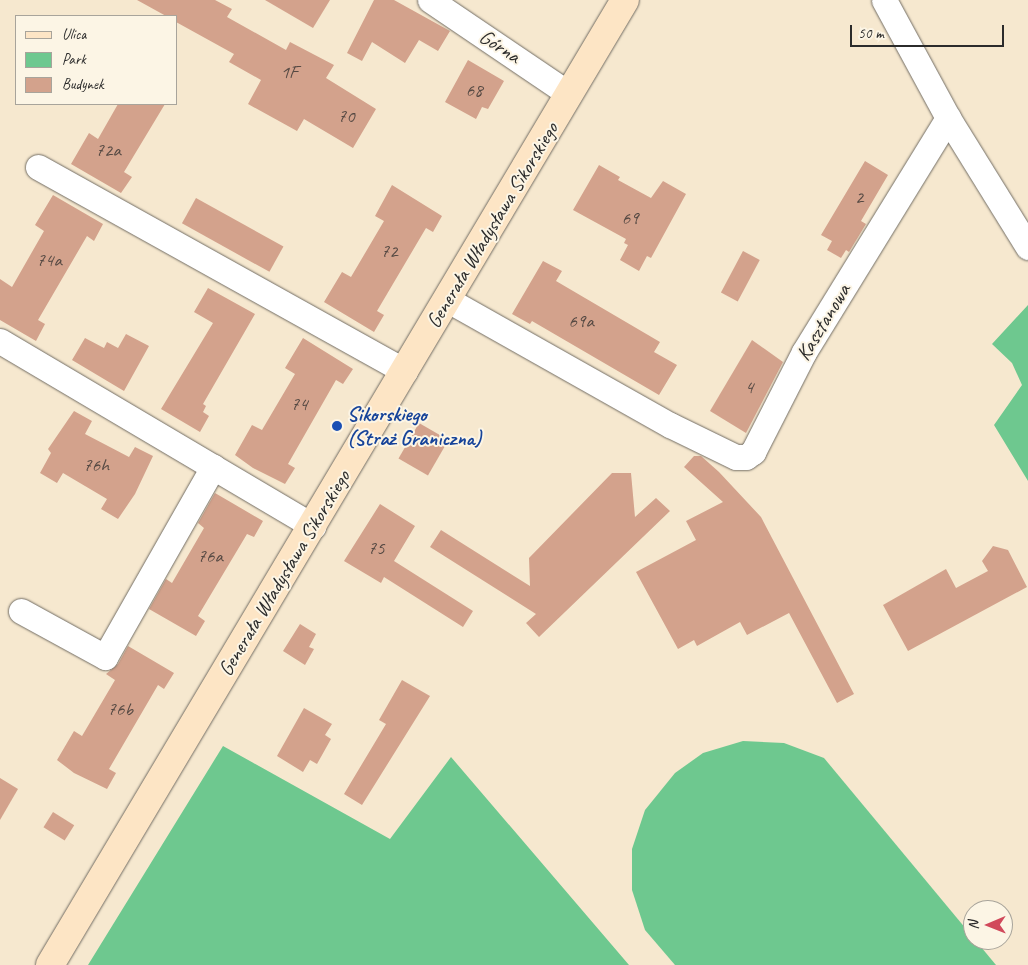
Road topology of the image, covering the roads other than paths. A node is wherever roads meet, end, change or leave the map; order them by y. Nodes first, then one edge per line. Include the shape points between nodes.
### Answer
1 (430, 0) edge
2 (625, 0) edge
3 (884, 0) edge
4 (569, 94) junction
5 (948, 118) junction
6 (38, 166) dead end
7 (1028, 247) edge
8 (448, 300) junction
9 (0, 341) edge
10 (405, 371) junction
11 (213, 466) junction
12 (313, 526) junction
13 (21, 610) dead end
14 (50, 965) edge

1 - 4 street, Górna
2 - 4 main road, Generała Władysława Sikorskiego
3 - 5 street
4 - 8 main road, Generała Władysława Sikorskiego
5 - 7 street
5 - 8 street, Kasztanowa via 804,352 753,452 736,457 670,424
6 - 10 street
8 - 10 main road, Generała Władysława Sikorskiego
9 - 11 street
10 - 12 main road, Generała Władysława Sikorskiego
11 - 12 street
11 - 13 street via 105,657
12 - 14 main road, Generała Władysława Sikorskiego

